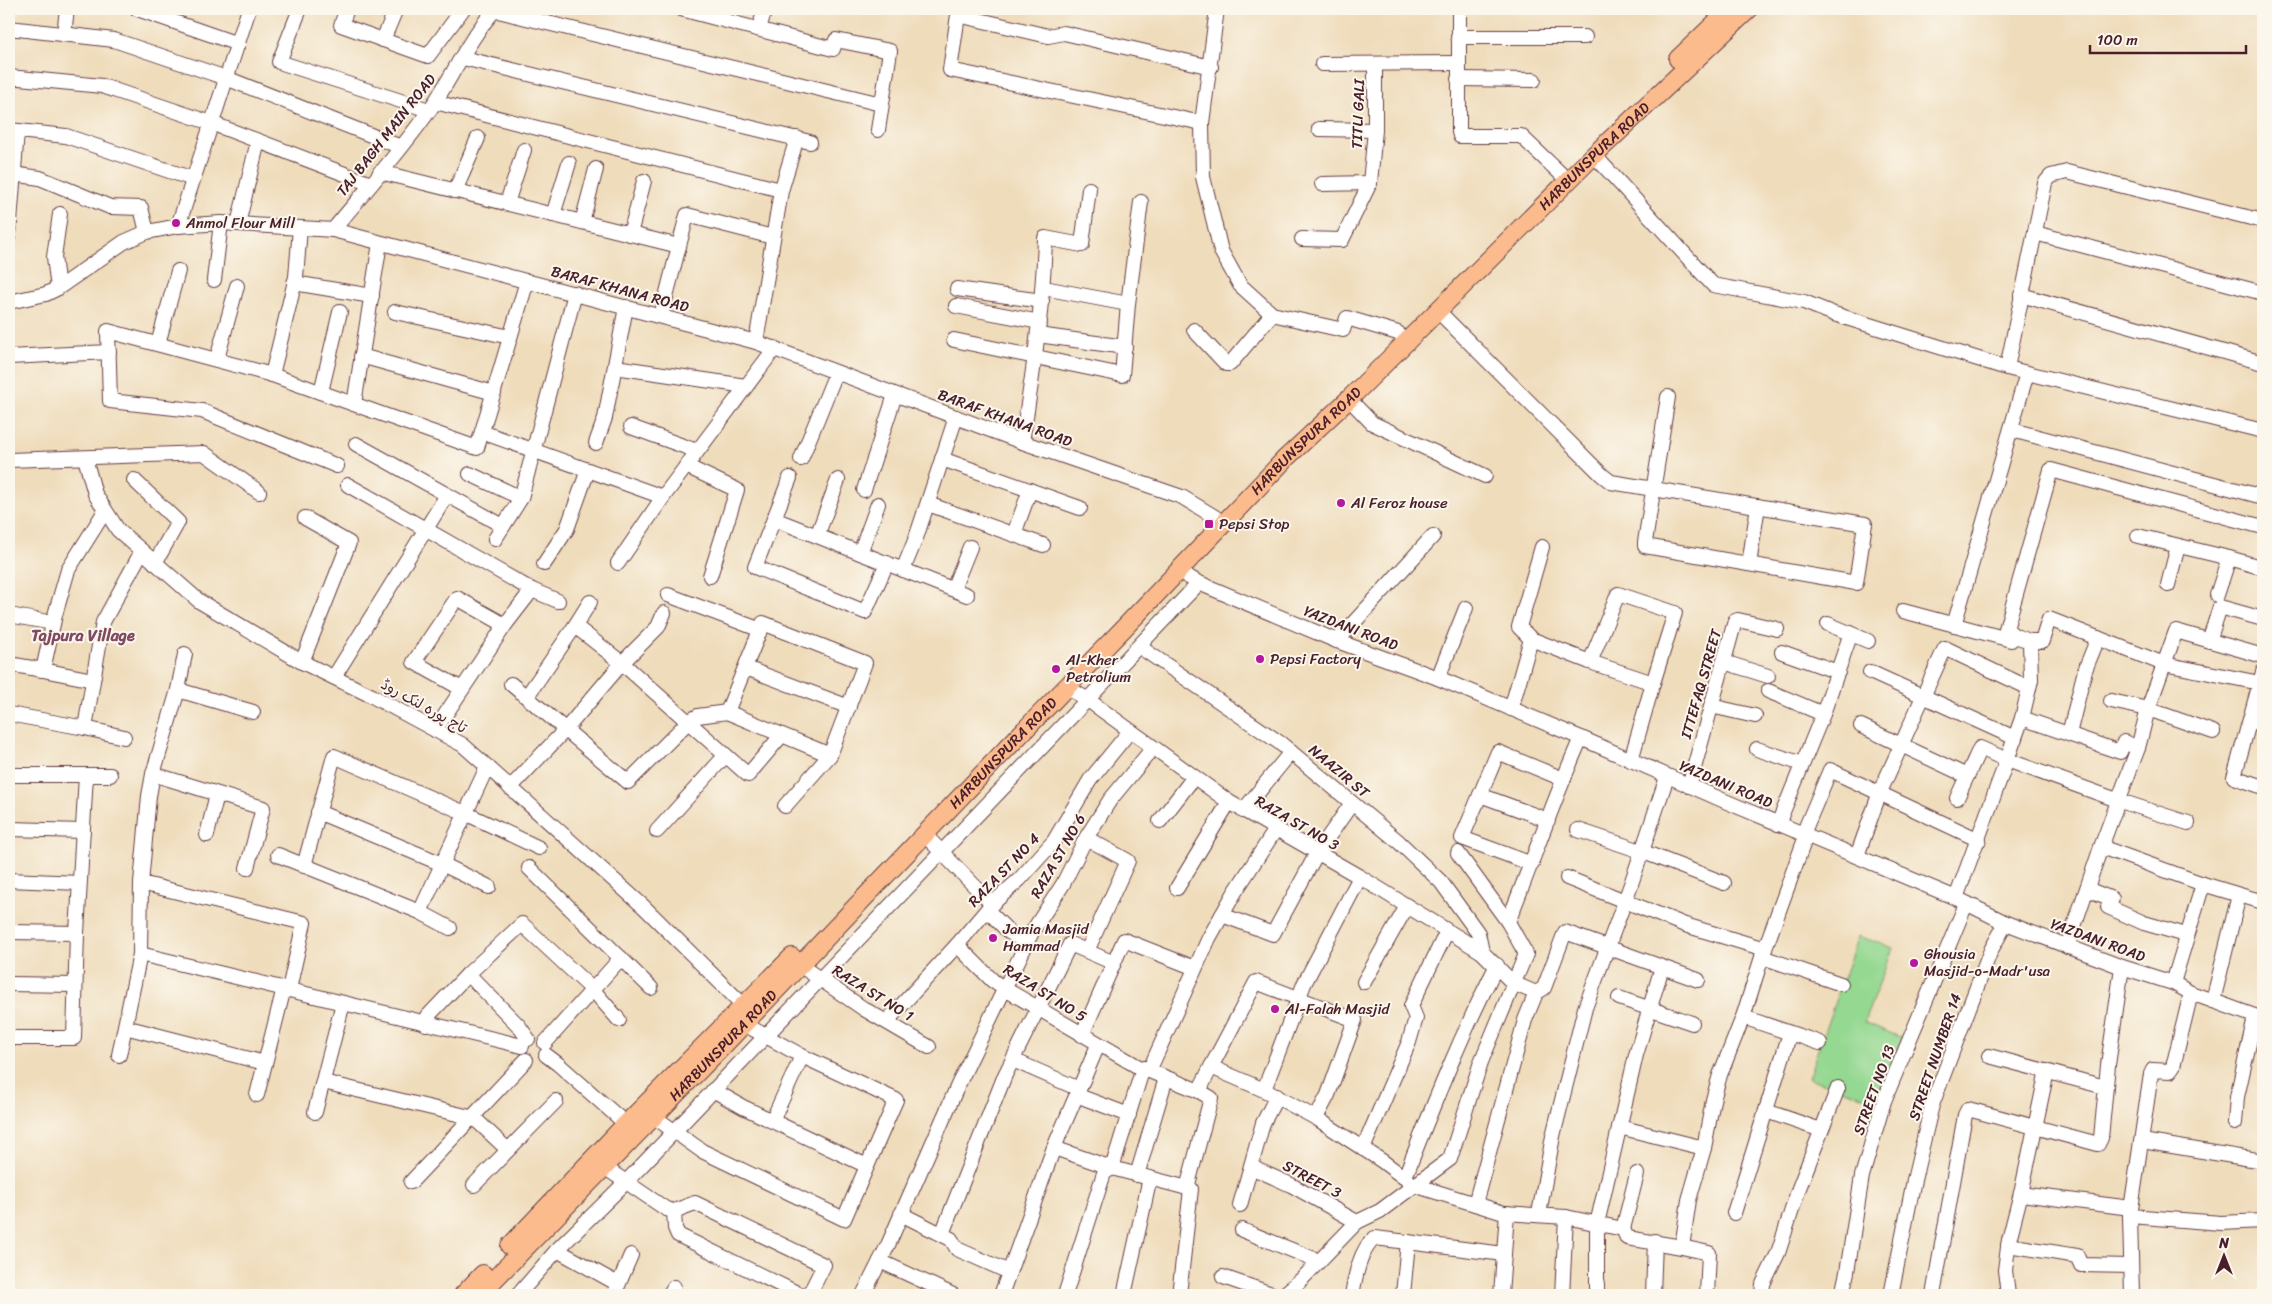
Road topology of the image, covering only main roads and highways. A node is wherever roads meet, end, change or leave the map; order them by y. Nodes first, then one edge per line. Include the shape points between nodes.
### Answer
1 (1730, 9) edge
2 (1749, 9) edge
3 (1591, 151) junction
4 (1283, 455) junction
5 (1006, 742) junction
6 (796, 962) junction
7 (463, 1295) edge
8 (479, 1295) edge

1 - 3 main road, HARBUNSPURA ROAD
2 - 3 main road, HARBUNSPURA ROAD
3 - 4 main road, HARBUNSPURA ROAD via 1349,398
3 - 4 main road, HARBUNSPURA ROAD via 1561,174 1398,333
4 - 5 main road, HARBUNSPURA ROAD via 1215,517
4 - 5 main road, HARBUNSPURA ROAD via 1067,687
5 - 6 main road, HARBUNSPURA ROAD
5 - 6 main road, HARBUNSPURA ROAD via 867,895
6 - 7 main road, HARBUNSPURA ROAD via 744,1006
6 - 8 main road, HARBUNSPURA ROAD via 718,1052

